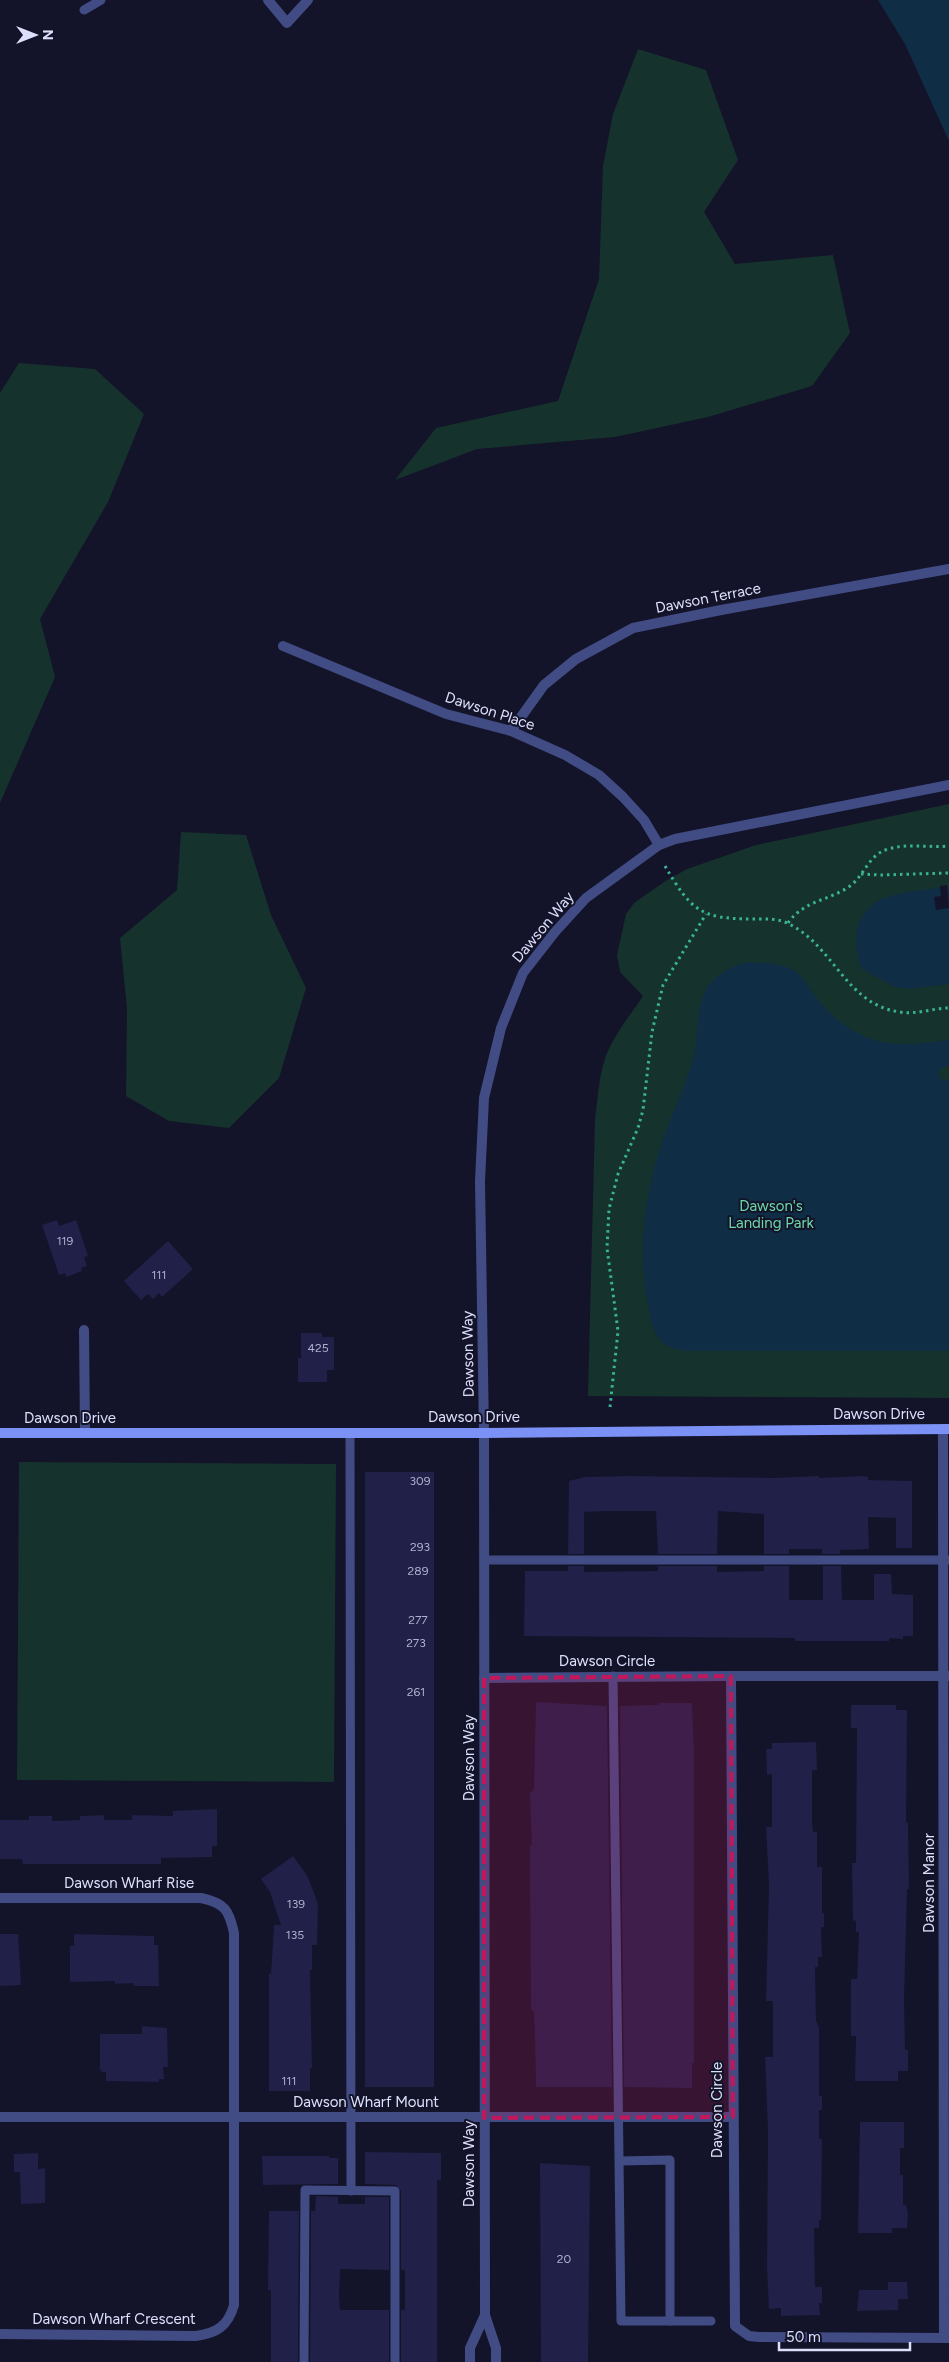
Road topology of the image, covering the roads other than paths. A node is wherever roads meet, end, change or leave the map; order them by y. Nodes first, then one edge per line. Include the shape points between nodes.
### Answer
1 (101, 0) edge
2 (268, 0) edge
3 (308, 0) edge
4 (84, 10) dead end
5 (949, 569) edge
6 (283, 646) dead end
7 (511, 730) junction
8 (949, 785) edge
9 (659, 845) junction
10 (84, 1330) dead end
11 (946, 1429) edge
12 (0, 1433) edge
13 (85, 1433) junction
14 (350, 1433) junction
15 (484, 1433) junction
16 (484, 1560) junction
17 (946, 1560) edge
18 (613, 1676) junction
19 (731, 1676) junction
20 (946, 1676) edge
21 (484, 1678) junction
22 (0, 1898) edge
23 (0, 2116) edge
24 (234, 2117) junction
25 (352, 2117) junction
26 (619, 2117) junction
27 (732, 2117) junction
28 (484, 2118) junction
29 (620, 2161) junction
30 (351, 2191) junction
31 (485, 2315) junction
32 (670, 2321) junction
33 (711, 2321) dead end
34 (0, 2334) edge
35 (946, 2338) edge
36 (304, 2362) edge
37 (395, 2362) edge
38 (470, 2362) edge
39 (496, 2362) edge

1 - 4 lane
2 - 3 street via 287,23
5 - 7 street, Dawson Terrace via 633,628 576,659 550,680
6 - 7 street, Dawson Place via 446,714
7 - 9 street, Dawson Place via 599,775 644,820
8 - 9 street, Dawson Way via 675,839
9 - 15 street, Dawson Way via 586,898 554,932 523,973 501,1028 484,1098 480,1181
10 - 13 street
11 - 15 street, Dawson Drive
11 - 17 street, Dawson Manor
12 - 13 street, Dawson Drive
13 - 14 street, Dawson Drive
14 - 15 street, Dawson Drive
14 - 25 lane
15 - 16 street, Dawson Way
16 - 17 lane
16 - 21 street, Dawson Way
17 - 20 street, Dawson Manor
18 - 19 street, Dawson Circle
18 - 21 street, Dawson Circle
18 - 26 lane via 616,2081
19 - 20 street, Dawson Circle
19 - 27 street, Dawson Circle
20 - 35 street, Dawson Manor
21 - 28 street, Dawson Way
22 - 24 street, Dawson Wharf Rise via 201,1898 226,1909 234,1933
23 - 24 street, Dawson Wharf Mount
24 - 25 street, Dawson Wharf Mount
24 - 34 street, Dawson Wharf Crescent via 234,2305 223,2327 211,2334 196,2336
25 - 28 street, Dawson Wharf Mount
25 - 30 lane
26 - 27 street, Dawson Wharf Mount
26 - 28 street, Dawson Wharf Mount
26 - 29 lane
27 - 35 street, Dawson Circle via 735,2326 749,2336 759,2337
28 - 31 street, Dawson Way
29 - 32 lane via 621,2321
29 - 32 lane via 670,2160
30 - 36 lane via 305,2190
30 - 37 lane via 395,2191
31 - 38 street, Dawson Way via 470,2348
31 - 39 street, Dawson Way via 496,2348
32 - 33 lane

